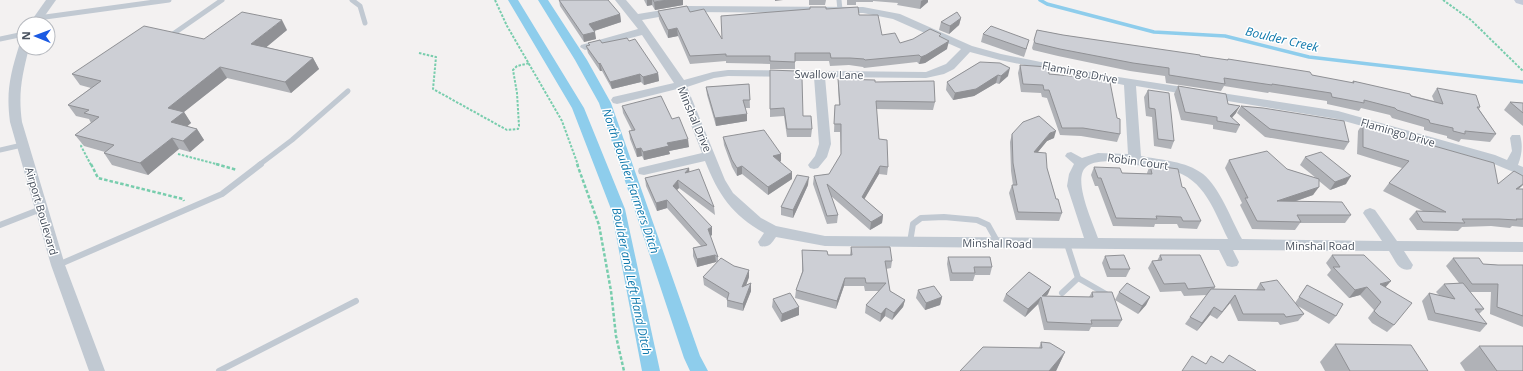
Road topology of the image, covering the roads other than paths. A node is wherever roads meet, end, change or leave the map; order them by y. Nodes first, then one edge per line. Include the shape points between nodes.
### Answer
1 (50, 0) edge
2 (169, 0) edge
3 (222, 0) edge
4 (352, 0) edge
5 (620, 0) edge
6 (839, 5) edge
7 (39, 16) edge
8 (56, 18) edge
9 (636, 18) junction
10 (365, 23) dead end
11 (645, 31) junction
12 (173, 34) edge
13 (16, 36) edge
14 (0, 39) edge
15 (585, 47) edge
16 (968, 48) junction
17 (21, 56) edge
18 (819, 74) junction
19 (1130, 82) junction
20 (681, 85) junction
21 (348, 91) dead end
22 (617, 100) dead end
23 (1516, 138) dead end
24 (22, 145) junction
25 (0, 150) edge
26 (710, 156) junction
27 (1071, 156) dead end
28 (1135, 160) junction
29 (1082, 164) junction
30 (814, 165) dead end
31 (1511, 166) junction
32 (644, 171) dead end
33 (1523, 172) edge
34 (41, 209) junction
35 (1370, 213) dead end
36 (0, 225) edge
37 (769, 236) joint
38 (910, 242) junction
39 (998, 243) junction
40 (1067, 244) junction
41 (1093, 244) junction
42 (1223, 244) junction
43 (1238, 244) junction
44 (1393, 246) junction
45 (1523, 247) edge
46 (1232, 262) dead end
47 (58, 265) junction
48 (1406, 265) dead end
49 (1078, 278) junction
50 (1062, 293) dead end
51 (1106, 294) edge
52 (356, 301) dead end
53 (97, 371) edge
54 (219, 371) edge

1 - 7 street
2 - 8 lane
3 - 12 lane
4 - 10 lane via 358,3
5 - 9 street, Minshal Drive
6 - 9 street, Flamingo Drive via 687,9
6 - 16 street, Flamingo Drive via 896,16
9 - 11 street, Minshal Drive
11 - 15 street
11 - 20 street, Minshal Drive
13 - 14 lane
16 - 18 street, Swallow Lane via 954,65 926,75
16 - 19 street, Flamingo Drive via 1000,57
17 - 24 street, Airport Boulevard via 13,102
18 - 20 street, Swallow Lane via 728,73
18 - 30 street via 825,144 822,157
19 - 28 street
19 - 31 street, Flamingo Drive via 1338,115 1491,158
20 - 22 street, Swallow Lane
20 - 26 street, Minshal Drive
21 - 47 lane via 292,140 222,194
23 - 31 street via 1518,151
24 - 25 lane
24 - 34 street, Airport Boulevard
26 - 32 street
26 - 37 street, Minshal Drive via 718,180 728,196
27 - 29 street
28 - 29 street, Robin Court via 1109,156 1096,157
28 - 43 street, Robin Court via 1197,172
29 - 41 street via 1073,176 1074,186
31 - 33 street, Flamingo Drive
34 - 36 lane
34 - 47 street, Airport Boulevard
35 - 44 street
37 - 38 street, Minshal Road via 825,241
38 - 39 street, Minshal Road
38 - 39 lane via 913,224 921,218 944,216 977,220 988,225
39 - 40 street, Minshal Road
40 - 41 street, Minshal Road
40 - 49 lane
41 - 42 street, Minshal Road
42 - 43 street, Minshal Road
42 - 46 street
43 - 44 street, Minshal Road
44 - 45 street, Minshal Road
44 - 48 street
47 - 53 street, Airport Boulevard
49 - 50 lane
49 - 51 lane
52 - 54 lane

